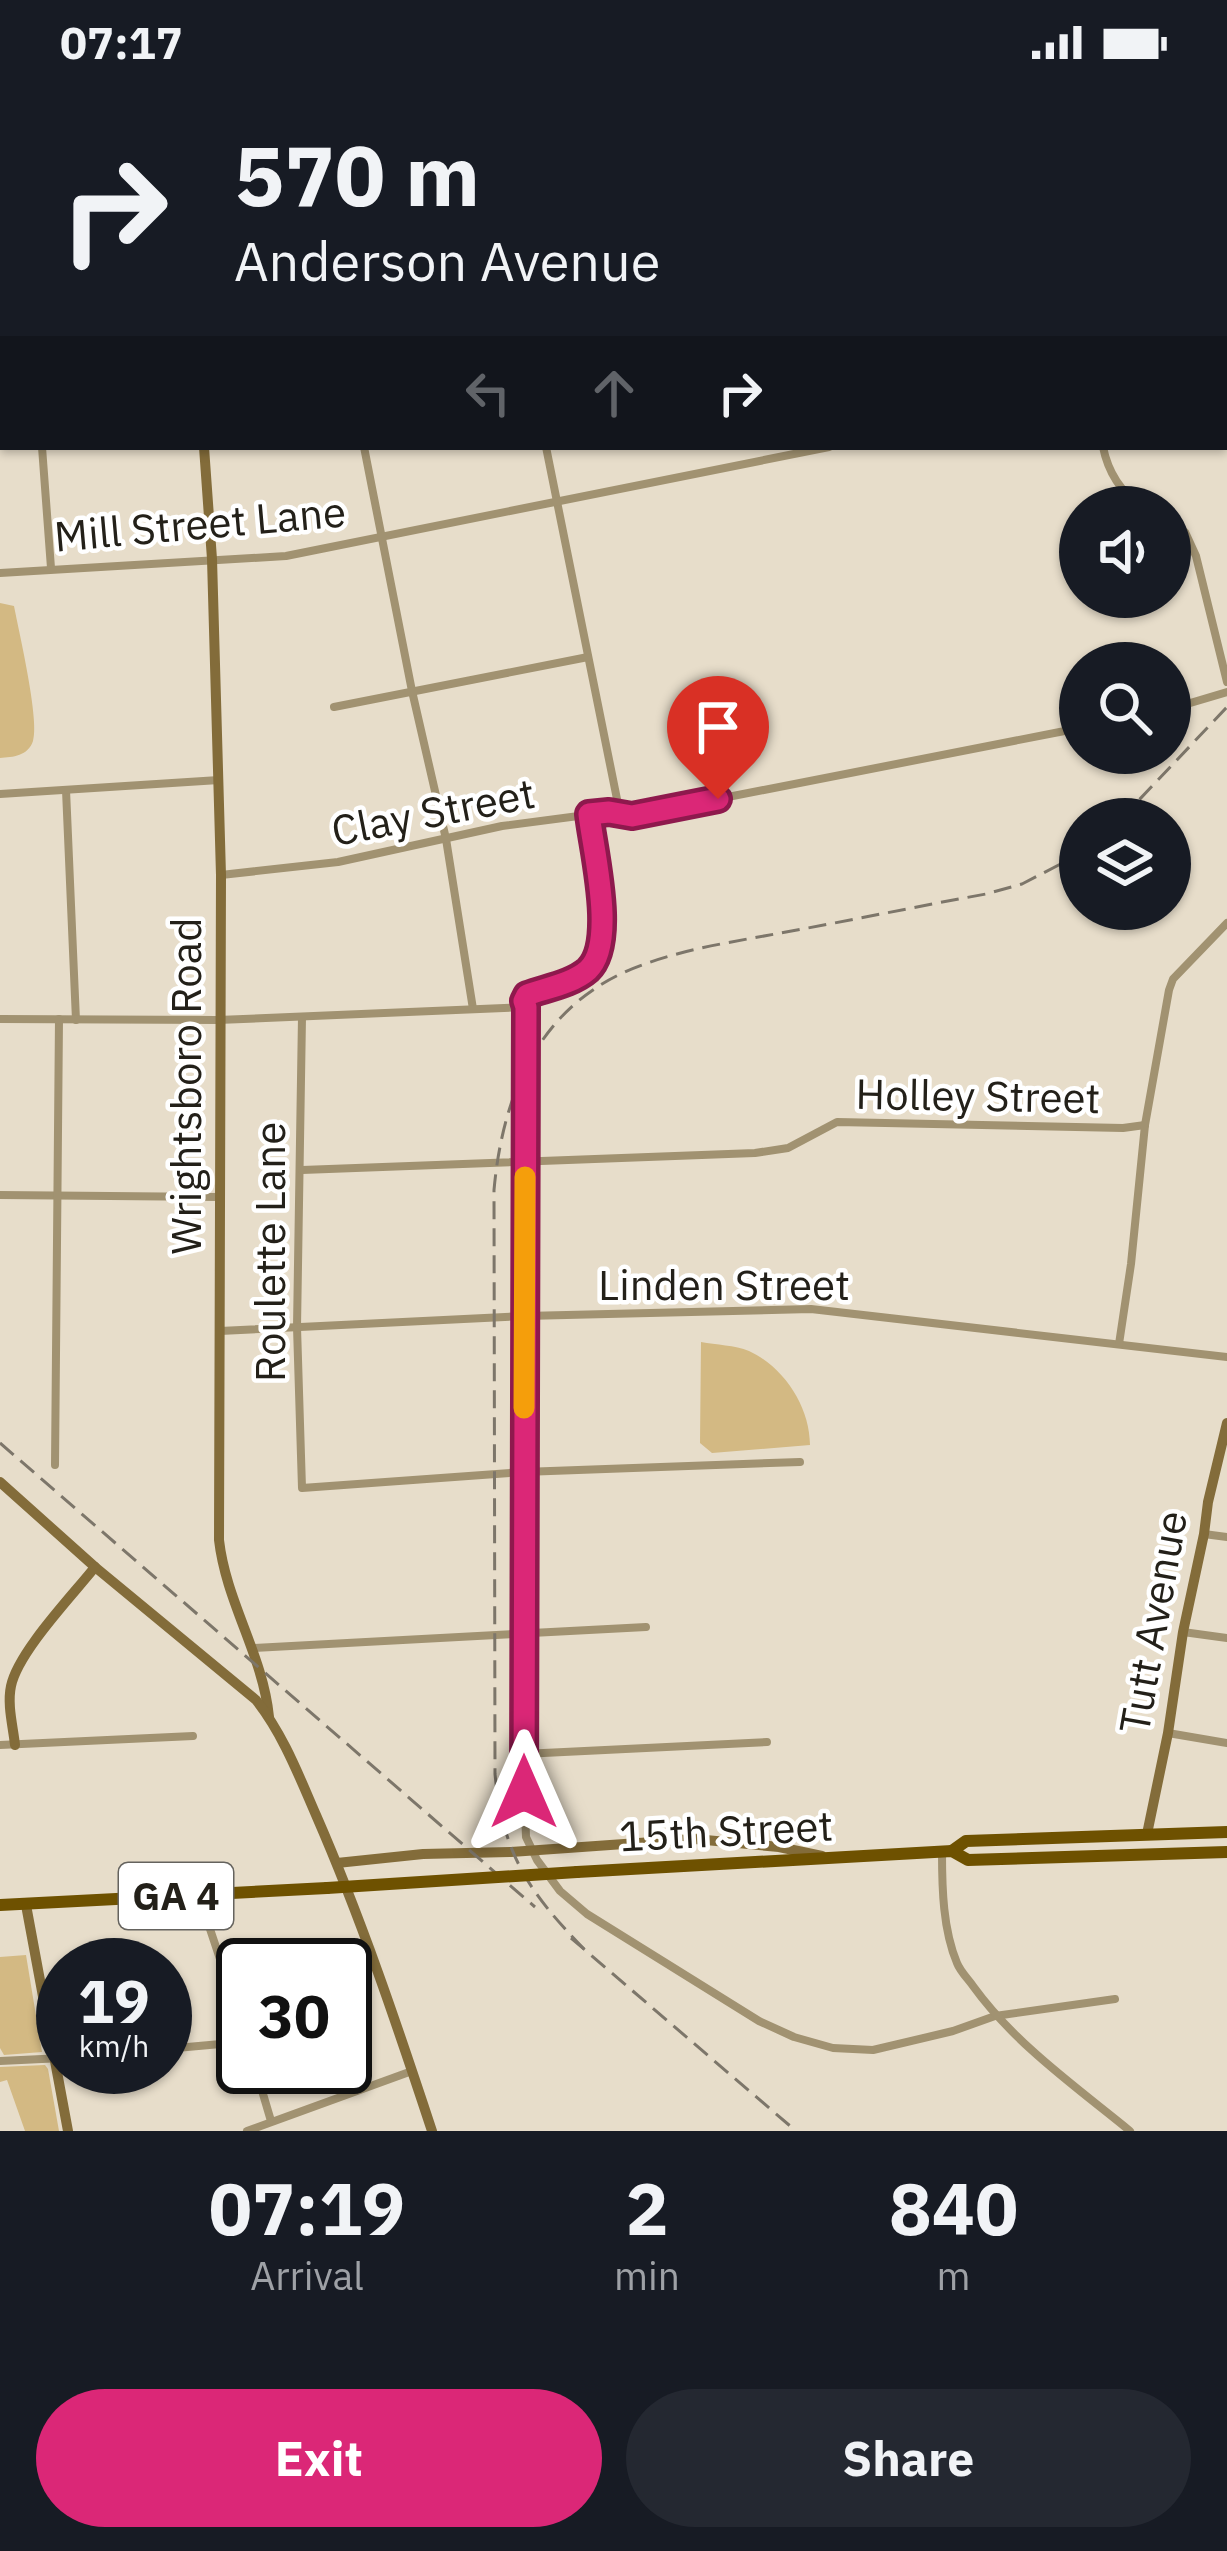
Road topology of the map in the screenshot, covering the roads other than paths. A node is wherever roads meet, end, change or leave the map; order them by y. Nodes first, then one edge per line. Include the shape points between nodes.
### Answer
1 (42, 450) edge
2 (204, 450) edge
3 (365, 450) edge
4 (547, 450) edge
5 (814, 450) edge
6 (1104, 450) edge
7 (1120, 486) edge
8 (556, 502) junction
9 (382, 537) junction
10 (1191, 545) edge
11 (212, 559) junction
12 (51, 568) junction
13 (0, 573) edge
14 (588, 657) junction
15 (1227, 682) edge
16 (412, 692) junction
17 (1227, 692) edge
18 (1191, 703) edge
19 (334, 707) dead end
20 (1059, 732) edge
21 (219, 780) junction
22 (66, 790) junction
23 (0, 794) edge
24 (589, 814) junction
25 (620, 814) junction
26 (446, 839) junction
27 (221, 875) junction
28 (1227, 923) edge
29 (526, 1007) junction
30 (473, 1009) junction
31 (302, 1017) junction
32 (0, 1019) edge
33 (59, 1019) junction
34 (76, 1020) junction
35 (218, 1020) junction
36 (1145, 1125) junction
37 (525, 1160) junction
38 (302, 1170) junction
39 (0, 1195) edge
40 (58, 1196) junction
41 (219, 1197) junction
42 (525, 1316) junction
43 (297, 1328) junction
44 (218, 1331) junction
45 (1118, 1344) junction
46 (1227, 1357) edge
47 (1226, 1431) edge
48 (800, 1462) dead end
49 (55, 1465) dead end
50 (523, 1472) junction
51 (0, 1482) edge
52 (1204, 1534) junction
53 (1227, 1537) edge
54 (95, 1567) junction
55 (646, 1627) dead end
56 (1183, 1632) junction
57 (525, 1633) junction
58 (1227, 1638) edge
59 (252, 1648) junction
60 (271, 1721) junction
61 (1168, 1732) junction
62 (193, 1736) dead end
63 (767, 1742) dead end
64 (1227, 1743) edge
65 (15, 1744) junction
66 (0, 1745) edge
67 (523, 1754) junction
68 (1227, 1832) edge
69 (1147, 1834) junction
70 (531, 1850) junction
71 (947, 1851) junction
72 (1227, 1852) edge
73 (831, 1858) junction
74 (337, 1863) junction
75 (0, 1905) edge
76 (26, 1905) junction
77 (208, 1920) dead end
78 (216, 1945) edge
79 (36, 1951) edge
80 (1115, 1999) dead end
81 (995, 2016) junction
82 (36, 2059) edge
83 (0, 2061) edge
84 (412, 2071) junction
85 (63, 2094) edge
86 (264, 2094) edge
87 (272, 2121) junction
88 (68, 2131) edge
89 (247, 2131) edge
90 (432, 2131) edge
91 (1130, 2131) edge

1 - 12 street
2 - 11 street, Wrightsboro Road
3 - 9 street
4 - 8 street
5 - 8 street, Mill Street Lane
6 - 7 street
8 - 9 street, Mill Street Lane
8 - 14 street
9 - 11 street, Mill Street Lane via 286,556
9 - 16 street
10 - 15 street
11 - 12 street, Mill Street Lane
11 - 21 street, Wrightsboro Road
12 - 13 street, Mill Street Lane
14 - 16 street
14 - 25 street
16 - 19 street
16 - 26 street
17 - 18 street
20 - 25 street, Clay Street
21 - 22 street
21 - 27 street, Wrightsboro Road
22 - 23 street
22 - 34 street
24 - 25 street, Clay Street
24 - 26 street, Clay Street
24 - 29 street via 603,919 597,954 589,969 527,995
26 - 27 street, Clay Street
26 - 30 street
27 - 35 street, Wrightsboro Road
28 - 36 street, Holley Street via 1173,979
29 - 30 street
29 - 37 street
30 - 31 street
31 - 35 street
31 - 38 street, Roulette Lane
32 - 33 street
33 - 34 street
33 - 40 street
34 - 35 street
35 - 41 street, Wrightsboro Road
36 - 37 street, Holley Street via 837,1122 788,1148 755,1153
36 - 45 street
37 - 38 street, Holley Street
37 - 42 street
38 - 43 street, Roulette Lane
39 - 40 street
40 - 41 street
40 - 49 street
41 - 44 street, Wrightsboro Road
42 - 43 street, Linden Street
42 - 45 street, Linden Street via 811,1309
42 - 50 street
43 - 44 street, Linden Street
43 - 50 street, Roulette Lane via 302,1488
44 - 59 street, Wrightsboro Road via 219,1540
45 - 46 street, Linden Street
47 - 52 street, Tutt Avenue
48 - 50 street
50 - 57 street
51 - 54 street
52 - 53 street
52 - 56 street, Tutt Avenue
54 - 60 street
54 - 65 street via 14,1676
55 - 57 street
56 - 58 street
56 - 61 street, Tutt Avenue
57 - 59 street
57 - 67 street
59 - 60 street, Wrightsboro Road
60 - 74 street, Wrightsboro Road
61 - 64 street
61 - 69 street, Tutt Avenue
62 - 65 street
63 - 67 street
65 - 66 street
67 - 70 street
68 - 69 main road, 15th Street / GA 4
69 - 71 main road, 15th Street / GA 4 via 966,1840
70 - 73 street via 695,1839
70 - 74 street
70 - 81 street via 586,1914 794,2037 872,2050
71 - 72 main road, 15th Street / GA 4 via 968,1860
71 - 73 main road, 15th Street / GA 4
71 - 81 street via 943,1890 958,1965
73 - 76 main road, 15th Street / GA 4, bridge
74 - 84 street, Wrightsboro Road
75 - 76 main road, 15th Street / GA 4
76 - 79 street
77 - 78 street
80 - 81 street
81 - 91 street
82 - 83 street
84 - 87 street
84 - 90 street, Wrightsboro Road
85 - 88 street
86 - 87 street
87 - 89 street

